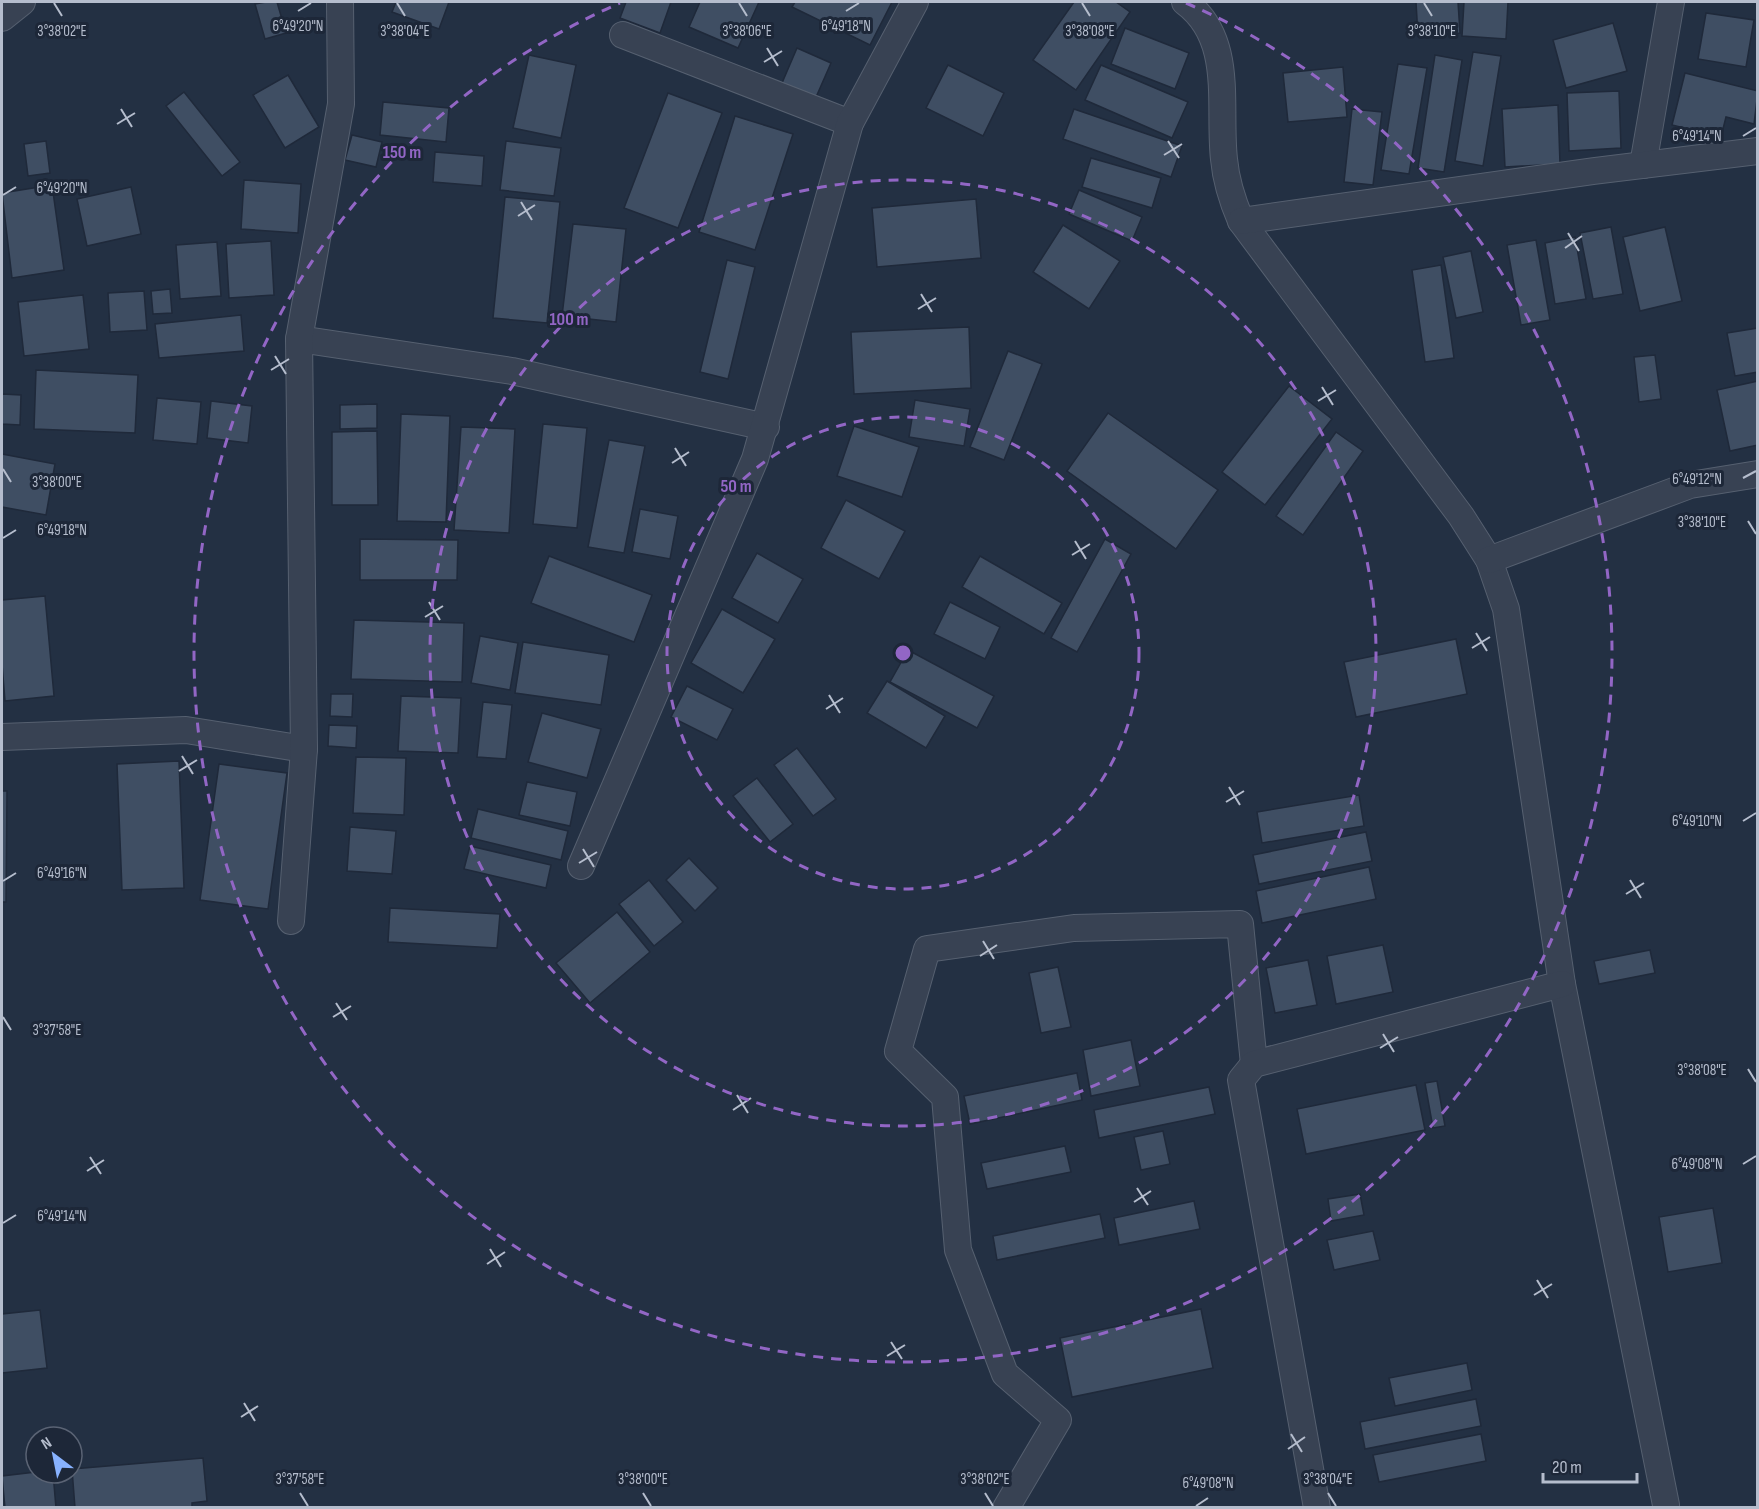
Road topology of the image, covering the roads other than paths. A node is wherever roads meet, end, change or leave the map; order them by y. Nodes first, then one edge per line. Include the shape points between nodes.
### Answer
1 (22, 2) edge
2 (340, 2) edge
3 (915, 2) edge
4 (1185, 2) edge
5 (1671, 2) edge
6 (2, 18) edge
7 (623, 35) dead end
8 (850, 123) junction
9 (1758, 151) edge
10 (1642, 165) junction
11 (1241, 221) junction
12 (299, 339) junction
13 (766, 428) junction
14 (1758, 474) edge
15 (1489, 560) junction
16 (2, 737) edge
17 (304, 749) junction
18 (581, 866) dead end
19 (291, 921) dead end
20 (1562, 984) junction
21 (1254, 1064) junction
22 (1666, 1505) dead end
23 (1006, 1508) edge
24 (1317, 1508) edge

1 - 6 street
2 - 12 street via 341,104
3 - 8 street
4 - 11 street via 1212,35 1222,73 1223,156 1228,191
5 - 10 street
7 - 8 street
8 - 13 street
9 - 10 street
10 - 11 street
11 - 15 street via 1461,516
12 - 13 street via 512,371
12 - 17 street
13 - 18 street
14 - 15 street via 1690,485
15 - 20 street via 1506,609
16 - 17 street via 186,730
17 - 19 street
20 - 21 street
20 - 22 street
21 - 23 street via 1240,924 1074,928 927,949 898,1051 945,1097 958,1250 1005,1374 1058,1420
21 - 24 street via 1241,1080

